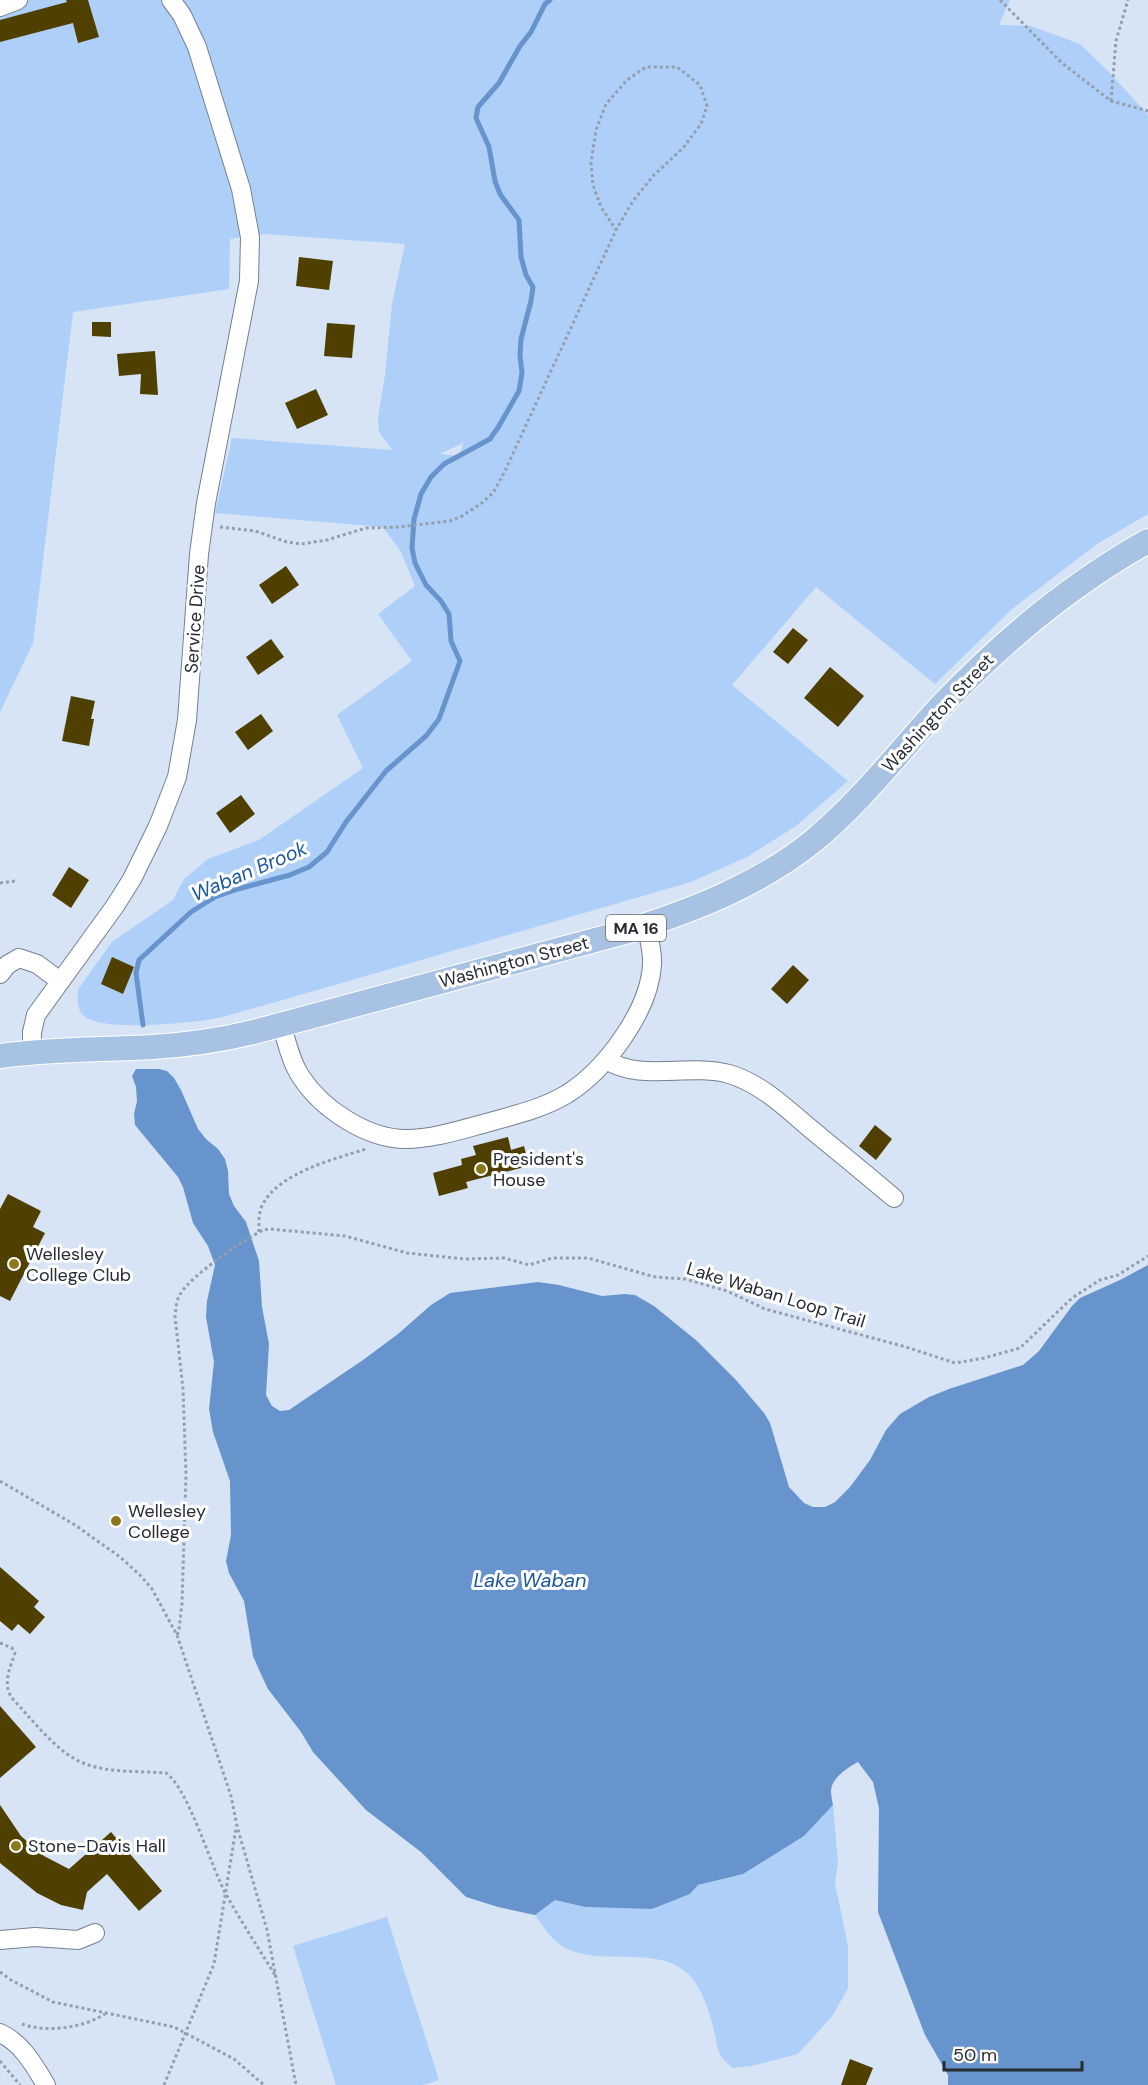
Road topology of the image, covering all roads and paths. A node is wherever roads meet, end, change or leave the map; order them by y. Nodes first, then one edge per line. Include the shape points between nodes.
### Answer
1 (18, 0) edge
2 (1000, 0) edge
3 (1128, 0) edge
4 (176, 2) edge
5 (0, 7) edge
6 (1112, 101) junction
7 (1148, 111) edge
8 (616, 230) junction
9 (203, 525) junction
10 (1148, 541) edge
11 (15, 881) dead end
12 (0, 883) edge
13 (646, 925) junction
14 (0, 974) edge
15 (60, 981) junction
16 (282, 1026) junction
17 (32, 1053) junction
18 (0, 1056) edge
19 (607, 1060) junction
20 (372, 1147) dead end
21 (894, 1198) dead end
22 (259, 1232) junction
23 (1148, 1256) edge
24 (0, 1481) edge
25 (177, 1635) junction
26 (0, 1642) edge
27 (237, 1826) junction
28 (226, 1894) junction
29 (95, 1933) dead end
30 (0, 1940) edge
31 (0, 1972) edge
32 (278, 1979) junction
33 (106, 2013) junction
34 (22, 2024) dead end
35 (0, 2033) edge
36 (186, 2033) junction
37 (0, 2061) edge
38 (20, 2085) edge
39 (46, 2085) edge
40 (164, 2085) edge
41 (264, 2085) edge
42 (296, 2085) edge

1 - 5 street
2 - 6 path via 1062,63
3 - 6 path via 1116,41
4 - 9 street, Service Drive via 197,47 230,150 247,213 251,250
6 - 7 path
8 - 8 path via 633,201 701,124 707,106 700,86 676,67 646,67 627,80 606,104 596,130 591,163 593,185
8 - 9 path via 504,473 493,493 462,516 432,523 366,528 301,544 255,531
9 - 15 street, Service Drive via 188,713 177,777 132,879
10 - 13 main road, Washington Street / MA 16 via 1088,578 1012,636 861,796 804,848 738,889
11 - 12 path
13 - 16 main road, Washington Street / MA 16
13 - 19 street via 652,952 647,989
14 - 15 street via 19,958 37,964
15 - 17 street, Service Drive via 36,1016
16 - 17 main road, Washington Street / MA 16 via 186,1044
16 - 19 street via 295,1066 316,1094 364,1130 399,1139 446,1134 543,1106 577,1088
17 - 18 main road, Washington Street / MA 16
19 - 21 street via 628,1069 712,1071 743,1079 782,1105
20 - 22 path via 330,1160 286,1181 263,1204
22 - 23 path, Lake Waban Loop Trail via 270,1229 345,1236 407,1253 465,1259 504,1258 530,1265 552,1258 588,1257 655,1277 685,1279 727,1291 765,1309 955,1362 1020,1348 1071,1298
22 - 25 path via 196,1275 178,1297 175,1316 186,1474 182,1603
24 - 25 path via 120,1557 152,1589
25 - 27 path via 231,1796
26 - 28 path via 15,1653 7,1680 11,1697 63,1751 97,1767 166,1773 173,1778
27 - 28 path
27 - 32 path
28 - 32 path
28 - 36 path via 214,1964
29 - 30 street via 78,1940
31 - 33 path via 53,2002
32 - 42 path
33 - 34 path via 92,2022 44,2029
33 - 36 path
35 - 39 street via 20,2047
36 - 40 path
36 - 41 path via 234,2059
37 - 38 path

